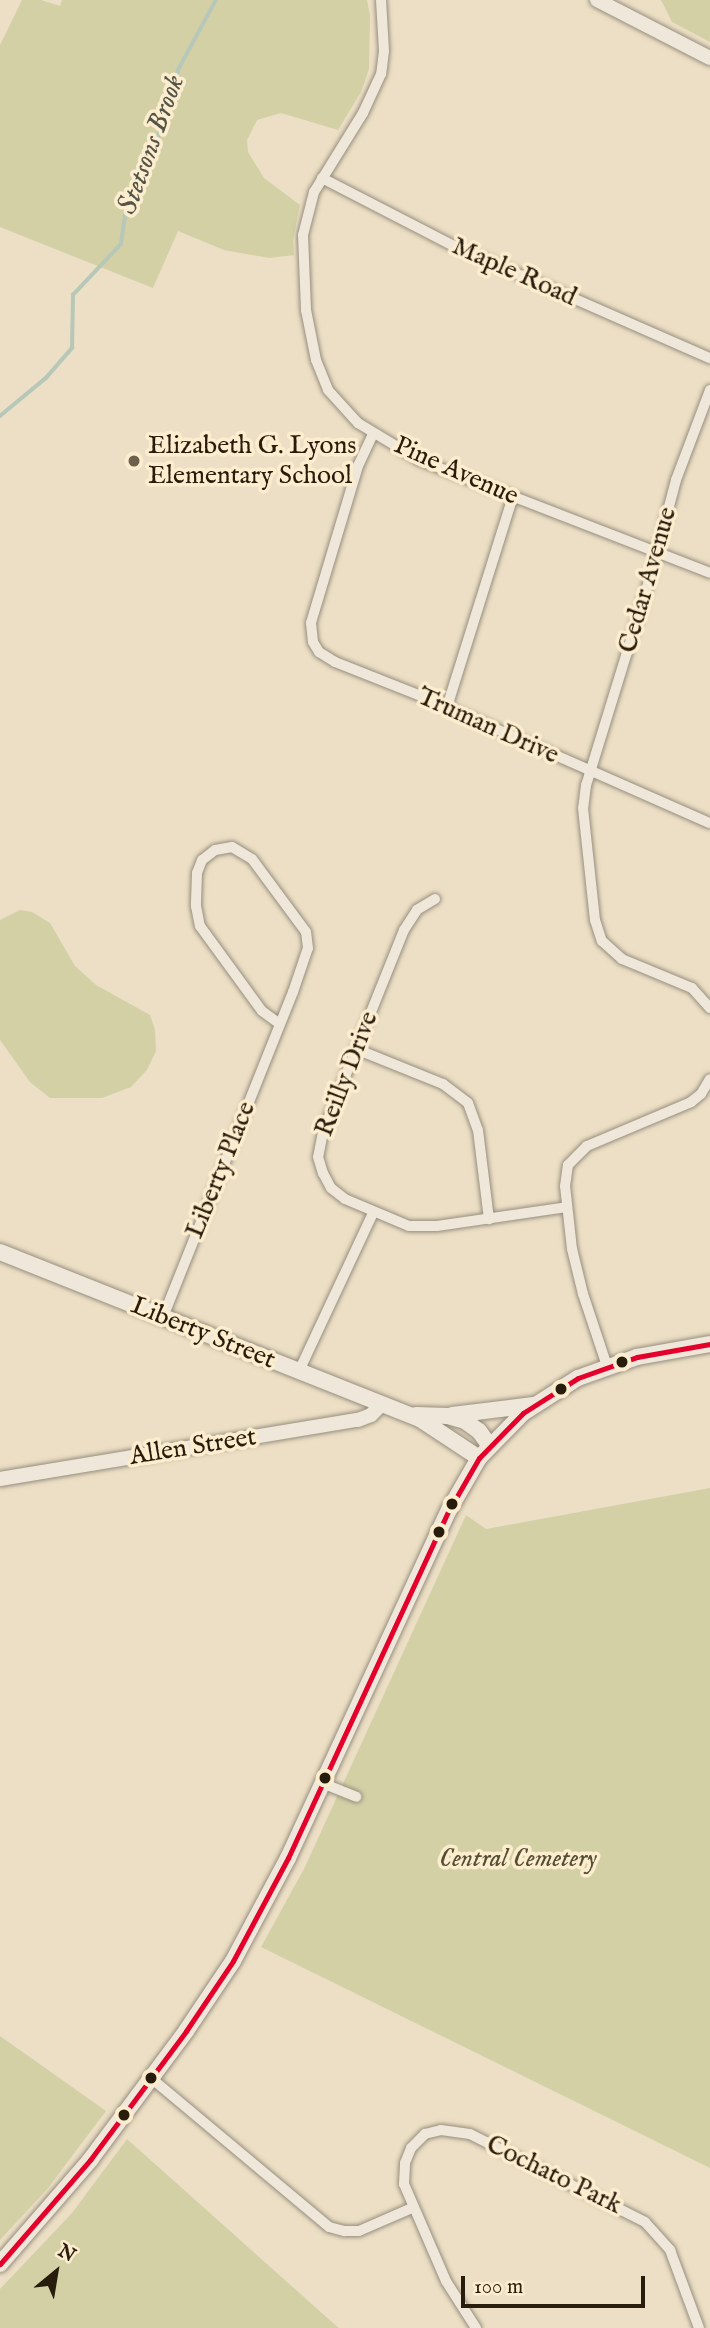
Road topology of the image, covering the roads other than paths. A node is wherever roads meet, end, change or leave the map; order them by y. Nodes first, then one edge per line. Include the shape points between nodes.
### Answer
1 (381, 0) edge
2 (597, 0) edge
3 (710, 58) edge
4 (322, 177) junction
5 (710, 358) edge
6 (710, 390) edge
7 (373, 434) junction
8 (513, 497) junction
9 (657, 553) junction
10 (710, 573) edge
11 (447, 707) junction
12 (591, 771) junction
13 (710, 823) edge
14 (435, 899) dead end
15 (710, 1008) edge
16 (280, 1024) junction
17 (356, 1049) junction
18 (710, 1079) edge
19 (567, 1207) junction
20 (373, 1213) junction
21 (489, 1219) junction
22 (0, 1252) edge
23 (163, 1317) junction
24 (710, 1344) edge
25 (607, 1366) junction
26 (299, 1371) junction
27 (381, 1405) junction
28 (533, 1405) junction
29 (405, 1413) junction
30 (448, 1416) junction
31 (484, 1452) junction
32 (0, 1479) edge
33 (322, 1783) junction
34 (356, 1797) dead end
35 (151, 2078) junction
36 (412, 2208) junction
37 (0, 2264) edge
38 (476, 2328) edge
39 (699, 2328) edge

1 - 4 street, Pine Avenue via 381,74 355,127
2 - 3 street
4 - 5 street, Maple Road via 452,245
4 - 7 street, Pine Avenue via 309,207 302,247 304,298 313,347 334,398
6 - 9 street, Cedar Avenue via 682,460
7 - 8 street, Pine Avenue via 419,460
7 - 11 street, Truman Drive via 358,466 312,617 311,636 315,648 330,660
8 - 9 street, Pine Avenue
8 - 11 street
9 - 10 street, Pine Avenue
9 - 12 street, Cedar Avenue
11 - 12 street, Truman Drive
12 - 13 street
12 - 15 street, Truman Drive via 583,816 595,919 602,941 622,959 692,988
14 - 17 street, Reilly Drive via 416,910 408,923
16 - 16 street, Liberty Place via 307,954 308,937 248,855 232,847 215,850 202,860 197,873 195,906 200,926 262,1011
16 - 23 street, Liberty Place
17 - 20 street, Reilly Drive via 323,1132 318,1157 331,1188
17 - 21 street via 443,1084 468,1103 478,1130
18 - 19 street via 701,1094 685,1105 576,1154 565,1178
19 - 21 street, Reilly Drive
19 - 25 street via 581,1287
20 - 21 street, Reilly Drive via 419,1227
20 - 26 street
22 - 23 main road, Liberty Street
23 - 26 main road, Liberty Street
24 - 25 main road
25 - 28 main road
26 - 27 main road, Liberty Street
27 - 29 main road, Liberty Street
27 - 32 street, Allen Street via 371,1416 358,1420
28 - 30 main road
28 - 31 main road
29 - 30 main road, Liberty Street
29 - 31 main road, Liberty Street
30 - 31 main road, Liberty Street via 470,1423
31 - 33 main road via 449,1510
33 - 34 street
33 - 35 main road via 233,1961
35 - 36 street via 329,2227 359,2231
35 - 37 main road via 66,2191
36 - 38 street, Cochato Park via 446,2281
36 - 39 street, Cochato Park via 403,2170 415,2143 425,2134 441,2130 470,2134 645,2222 670,2250

